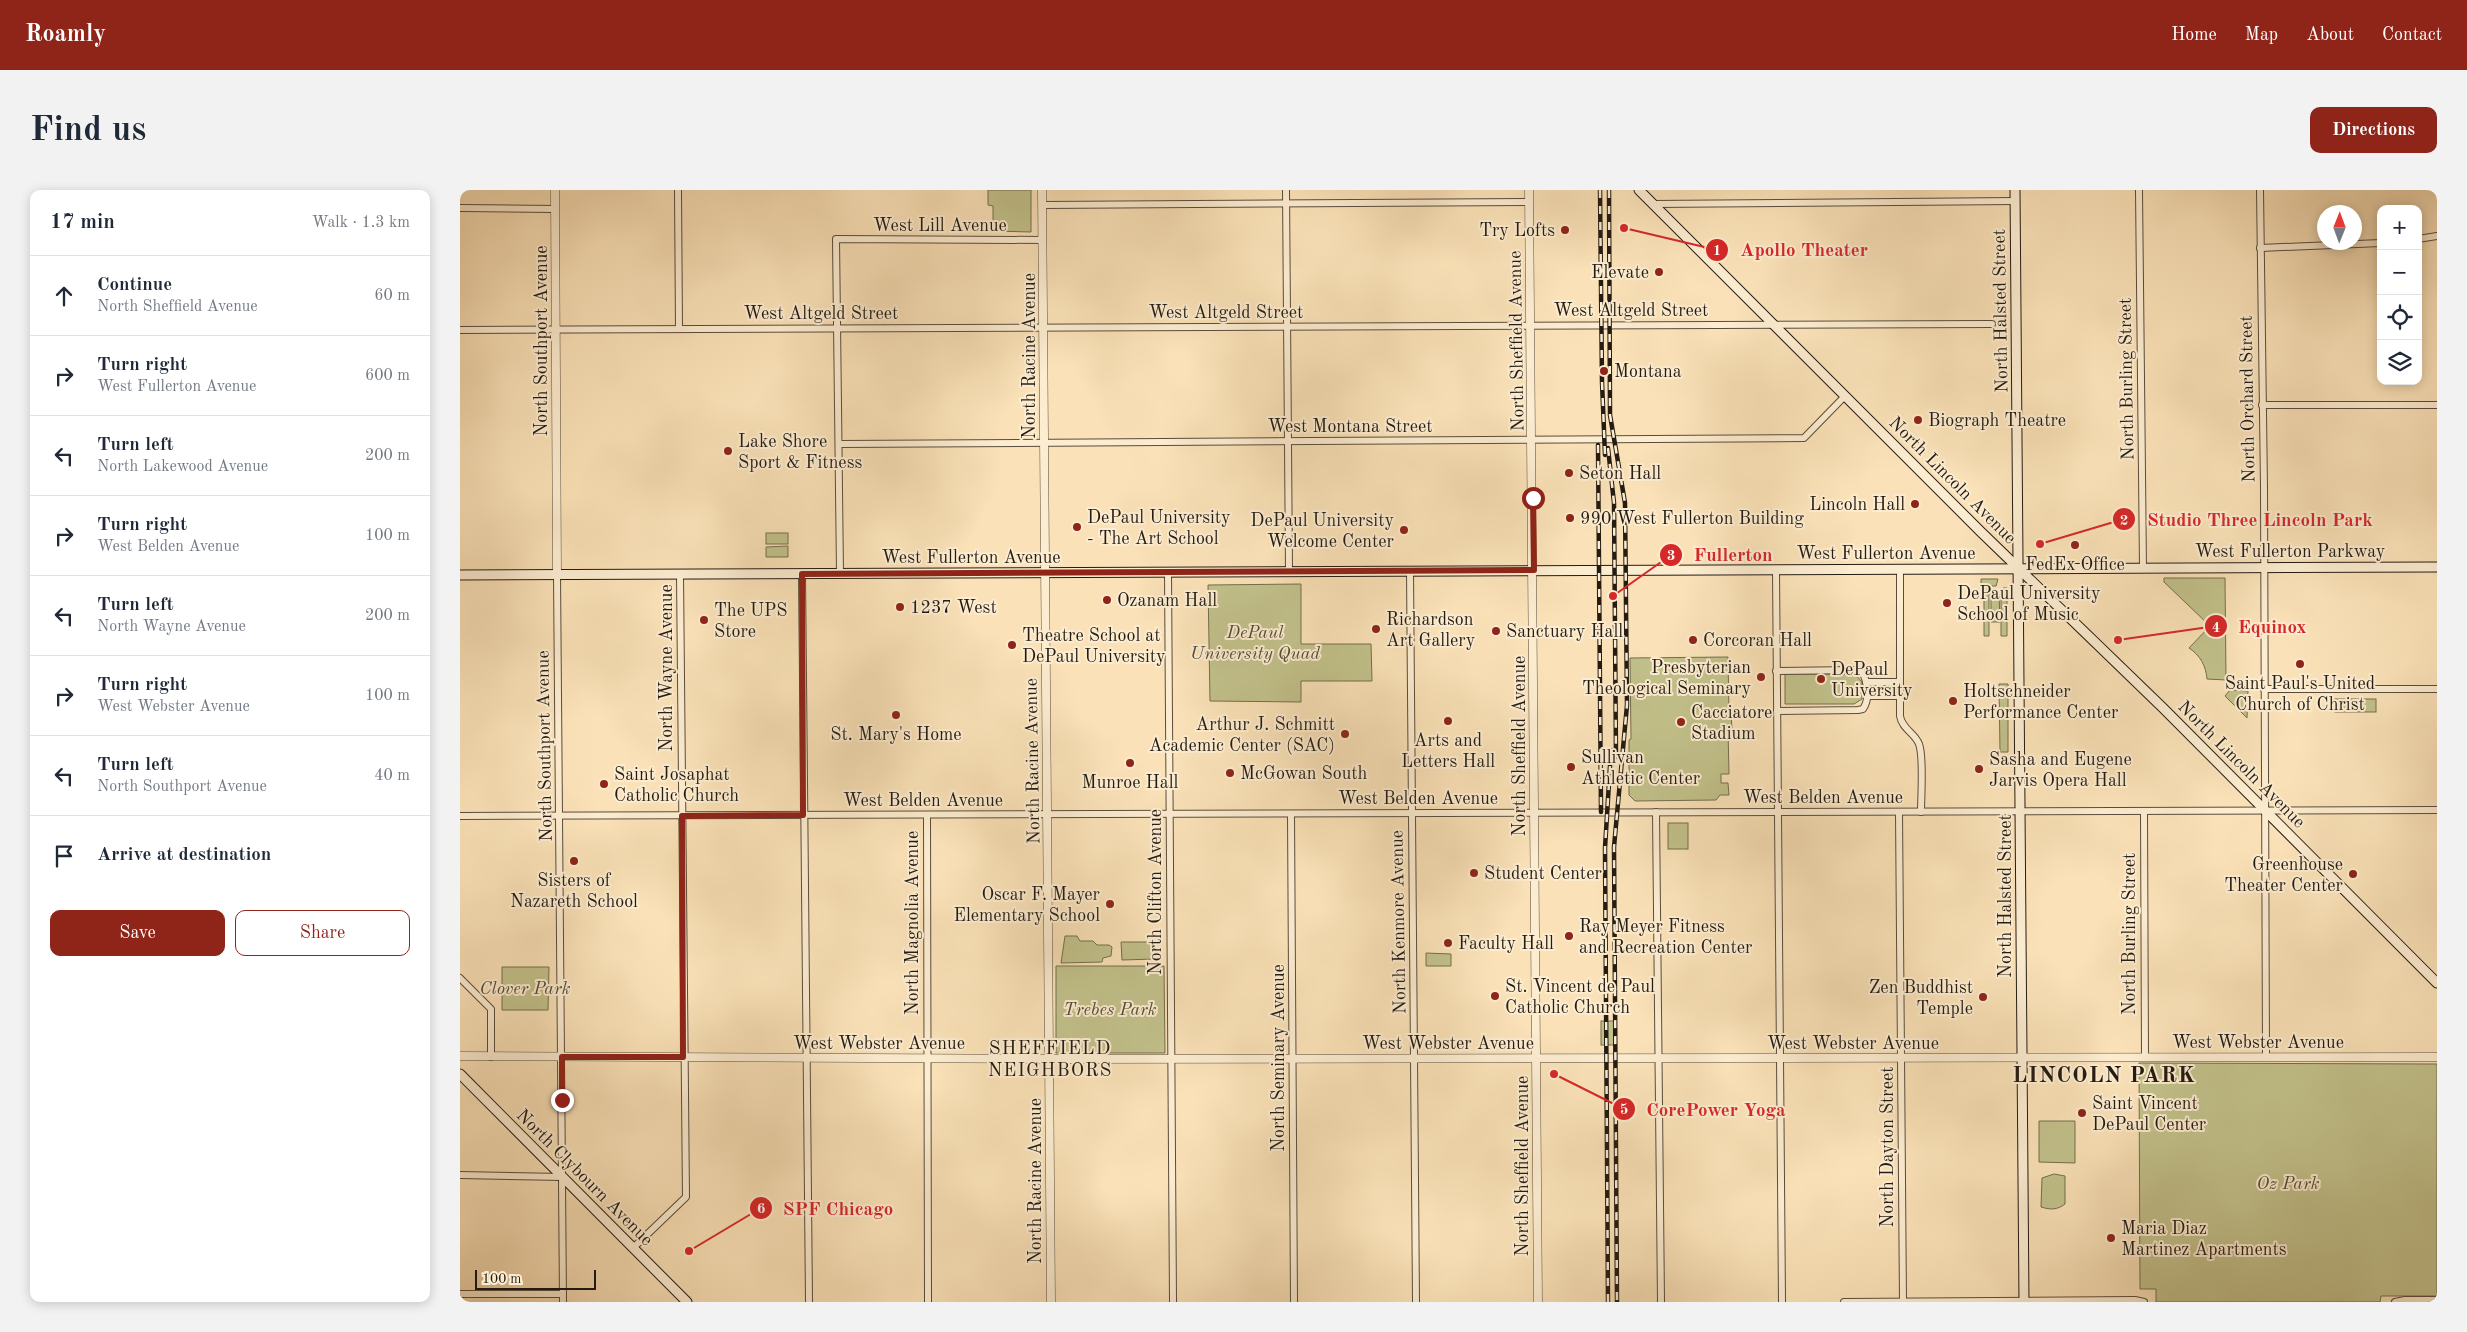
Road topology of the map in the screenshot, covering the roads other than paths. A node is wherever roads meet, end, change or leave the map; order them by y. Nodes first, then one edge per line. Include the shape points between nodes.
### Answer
1 (555, 190) edge
2 (678, 190) edge
3 (1042, 190) edge
4 (1286, 190) edge
5 (1529, 190) edge
6 (1639, 190) edge
7 (2015, 190) edge
8 (2139, 190) edge
9 (2260, 190) edge
10 (2016, 201) junction
11 (1530, 202) junction
12 (1286, 204) junction
13 (1652, 204) junction
14 (1042, 205) junction
15 (460, 208) edge
16 (555, 209) junction
17 (2437, 236) edge
18 (2422, 238) edge
19 (1043, 240) junction
20 (2377, 243) edge
21 (2260, 248) junction
22 (1772, 324) junction
23 (1992, 324) dead end
24 (1287, 326) junction
25 (1531, 326) junction
26 (1043, 327) junction
27 (837, 328) junction
28 (556, 329) junction
29 (679, 329) junction
30 (460, 330) edge
31 (1844, 396) junction
32 (2437, 404) edge
33 (2262, 406) junction
34 (1532, 440) junction
35 (1288, 442) junction
36 (839, 444) junction
37 (1044, 444) junction
38 (2263, 567) junction
39 (2437, 567) edge
40 (2019, 568) junction
41 (2143, 568) junction
42 (1900, 569) junction
43 (1534, 570) junction
44 (1776, 570) junction
45 (1410, 571) junction
46 (1168, 572) junction
47 (1289, 572) junction
48 (840, 573) junction
49 (1045, 573) junction
50 (557, 574) junction
51 (680, 574) junction
52 (802, 574) junction
53 (460, 575) edge
54 (1776, 671) junction
55 (1866, 682) junction
56 (1900, 682) junction
57 (2264, 689) junction
58 (2437, 689) edge
59 (1867, 696) junction
60 (1900, 696) junction
61 (1777, 711) junction
62 (2265, 810) junction
63 (2437, 810) edge
64 (2021, 811) junction
65 (2144, 811) junction
66 (1656, 812) junction
67 (1777, 812) junction
68 (1899, 812) junction
69 (1921, 812) junction
70 (1412, 813) junction
71 (1534, 813) junction
72 (1047, 814) junction
73 (1170, 814) junction
74 (1291, 814) junction
75 (803, 815) junction
76 (927, 815) junction
77 (460, 816) edge
78 (559, 816) junction
79 (682, 816) junction
80 (460, 978) edge
81 (2437, 983) edge
82 (460, 1056) edge
83 (491, 1057) junction
84 (562, 1057) junction
85 (683, 1057) junction
86 (1901, 1057) junction
87 (2022, 1057) junction
88 (2144, 1057) junction
89 (2266, 1057) junction
90 (2437, 1057) edge
91 (806, 1058) junction
92 (927, 1058) junction
93 (1171, 1058) junction
94 (1293, 1058) junction
95 (1414, 1058) junction
96 (1536, 1058) junction
97 (1658, 1058) junction
98 (1779, 1058) junction
99 (1049, 1059) junction
100 (460, 1074) edge
101 (460, 1175) edge
102 (563, 1177) junction
103 (633, 1248) junction
104 (460, 1294) edge
105 (563, 1294) junction
106 (2437, 1300) edge
107 (563, 1302) edge
108 (687, 1302) edge
109 (809, 1302) edge
110 (928, 1302) edge
111 (1051, 1302) edge
112 (1173, 1302) edge
113 (1294, 1302) edge
114 (1416, 1302) edge
115 (1538, 1302) edge
116 (1661, 1302) edge
117 (1782, 1302) edge
118 (1844, 1302) edge
119 (1903, 1302) edge
120 (2024, 1302) edge
121 (2144, 1302) edge
122 (2394, 1302) edge

1 - 16 street, North Southport Avenue
2 - 29 street
3 - 14 street, North Racine Avenue
4 - 12 street
5 - 11 street, North Sheffield Avenue
6 - 13 main road, North Lincoln Avenue
7 - 10 main road, North Halsted Street
8 - 41 street, North Burling Street
9 - 21 street, North Orchard Street
10 - 13 street
10 - 40 main road, North Halsted Street
11 - 12 street
11 - 25 street, North Sheffield Avenue
12 - 14 street
12 - 24 street
13 - 22 main road, North Lincoln Avenue
14 - 19 street, North Racine Avenue
15 - 16 street
16 - 28 street, North Southport Avenue
17 - 18 street
19 - 26 street, North Racine Avenue
19 - 27 street, West Lill Avenue via 836,239
20 - 21 street
21 - 33 street, North Orchard Street
22 - 23 street, West Altgeld Street
22 - 25 street, West Altgeld Street
22 - 31 main road, North Lincoln Avenue
24 - 25 street, West Altgeld Street
24 - 26 street, West Altgeld Street
24 - 35 street
25 - 34 street, North Sheffield Avenue
26 - 27 street, West Altgeld Street
26 - 37 street, North Racine Avenue
27 - 29 street, West Altgeld Street
27 - 36 street
28 - 29 street, West Altgeld Street
28 - 30 street, West Altgeld Street
28 - 50 street, North Southport Avenue
31 - 34 street, West Montana Street via 1804,438
31 - 40 main road, North Lincoln Avenue
32 - 33 street
33 - 38 street, North Orchard Street
34 - 35 street, West Montana Street
34 - 43 street, North Sheffield Avenue
35 - 37 street, West Montana Street
35 - 47 street
36 - 37 street, West Montana Street
36 - 48 street
37 - 49 street, North Racine Avenue
38 - 39 main road, West Fullerton Parkway
38 - 41 main road, West Fullerton Parkway
38 - 57 street, North Orchard Street
40 - 41 main road, West Fullerton Avenue
40 - 42 main road, West Fullerton Avenue
40 - 62 main road, North Lincoln Avenue
40 - 64 main road, North Halsted Street
42 - 44 main road, West Fullerton Avenue
42 - 56 street
43 - 44 main road, West Fullerton Avenue
43 - 45 main road, West Fullerton Avenue
43 - 71 street, North Sheffield Avenue
44 - 54 street
45 - 47 main road, West Fullerton Avenue
45 - 70 street, North Kenmore Avenue
46 - 47 main road, West Fullerton Avenue
46 - 49 main road, West Fullerton Avenue
46 - 73 street, North Clifton Avenue
48 - 49 main road, West Fullerton Avenue
48 - 52 main road, West Fullerton Avenue
49 - 72 street, North Racine Avenue
50 - 51 main road, West Fullerton Avenue
50 - 53 main road, West Fullerton Avenue
50 - 78 street, North Southport Avenue
51 - 52 main road, West Fullerton Avenue
51 - 79 street, North Wayne Avenue
52 - 75 street
54 - 55 street via 1856,670 1862,672
54 - 61 street
55 - 56 street
55 - 59 street
56 - 60 street
57 - 58 street
57 - 62 street, North Orchard Street
59 - 60 street
59 - 61 street via 1863,709 1858,710
60 - 69 street via 1902,724 1921,748
61 - 67 street
62 - 63 street, West Belden Avenue
62 - 65 street, West Belden Avenue
62 - 81 main road, North Lincoln Avenue
62 - 89 street, North Orchard Street
64 - 65 street, West Belden Avenue
64 - 69 street, West Belden Avenue
64 - 87 main road, North Halsted Street
65 - 88 street, North Burling Street
66 - 67 street, West Belden Avenue
66 - 71 street, West Belden Avenue
66 - 97 street
67 - 68 street, West Belden Avenue
67 - 98 street
68 - 69 street, West Belden Avenue
68 - 86 street, North Dayton Street
70 - 71 street, West Belden Avenue
70 - 74 street, West Belden Avenue
70 - 95 street, North Kenmore Avenue
71 - 96 street, North Sheffield Avenue
72 - 73 street, West Belden Avenue
72 - 76 street, West Belden Avenue
72 - 99 street, North Racine Avenue
73 - 74 street, West Belden Avenue
73 - 93 street, North Clifton Avenue
74 - 94 street, North Seminary Avenue
75 - 76 street, West Belden Avenue
75 - 79 street, West Belden Avenue
75 - 91 street
76 - 92 street, North Magnolia Avenue
77 - 78 street, West Belden Avenue
78 - 79 street, West Belden Avenue
78 - 84 street, North Southport Avenue
79 - 85 street, North Wayne Avenue
80 - 83 street via 491,1009
82 - 83 street, West Webster Avenue
83 - 84 street, West Webster Avenue
84 - 85 street, West Webster Avenue
84 - 102 street, North Southport Avenue
85 - 91 street, West Webster Avenue
85 - 103 street, North Wayne Avenue via 686,1197
86 - 87 street, West Webster Avenue
86 - 98 street, West Webster Avenue
86 - 119 street, North Dayton Street
87 - 88 street, West Webster Avenue
87 - 120 main road, North Halsted Street
88 - 89 street, West Webster Avenue
89 - 90 street, West Webster Avenue
91 - 92 street, West Webster Avenue
91 - 109 street
92 - 99 street, West Webster Avenue
92 - 110 street, North Magnolia Avenue
93 - 94 street, West Webster Avenue
93 - 99 street, West Webster Avenue
93 - 112 street, North Clifton Avenue
94 - 95 street, West Webster Avenue
94 - 113 street, North Seminary Avenue
95 - 96 street, West Webster Avenue
95 - 114 street, North Kenmore Avenue
96 - 97 street, West Webster Avenue
96 - 115 street, North Sheffield Avenue
97 - 98 street, West Webster Avenue
97 - 116 street
98 - 117 street
99 - 111 street, North Racine Avenue
100 - 102 main road, North Clybourn Avenue
101 - 102 street
102 - 103 main road, North Clybourn Avenue
102 - 105 street, North Southport Avenue
103 - 108 main road, North Clybourn Avenue
104 - 105 street
105 - 107 street, North Southport Avenue
106 - 122 street
118 - 119 street
119 - 120 street
120 - 121 street

